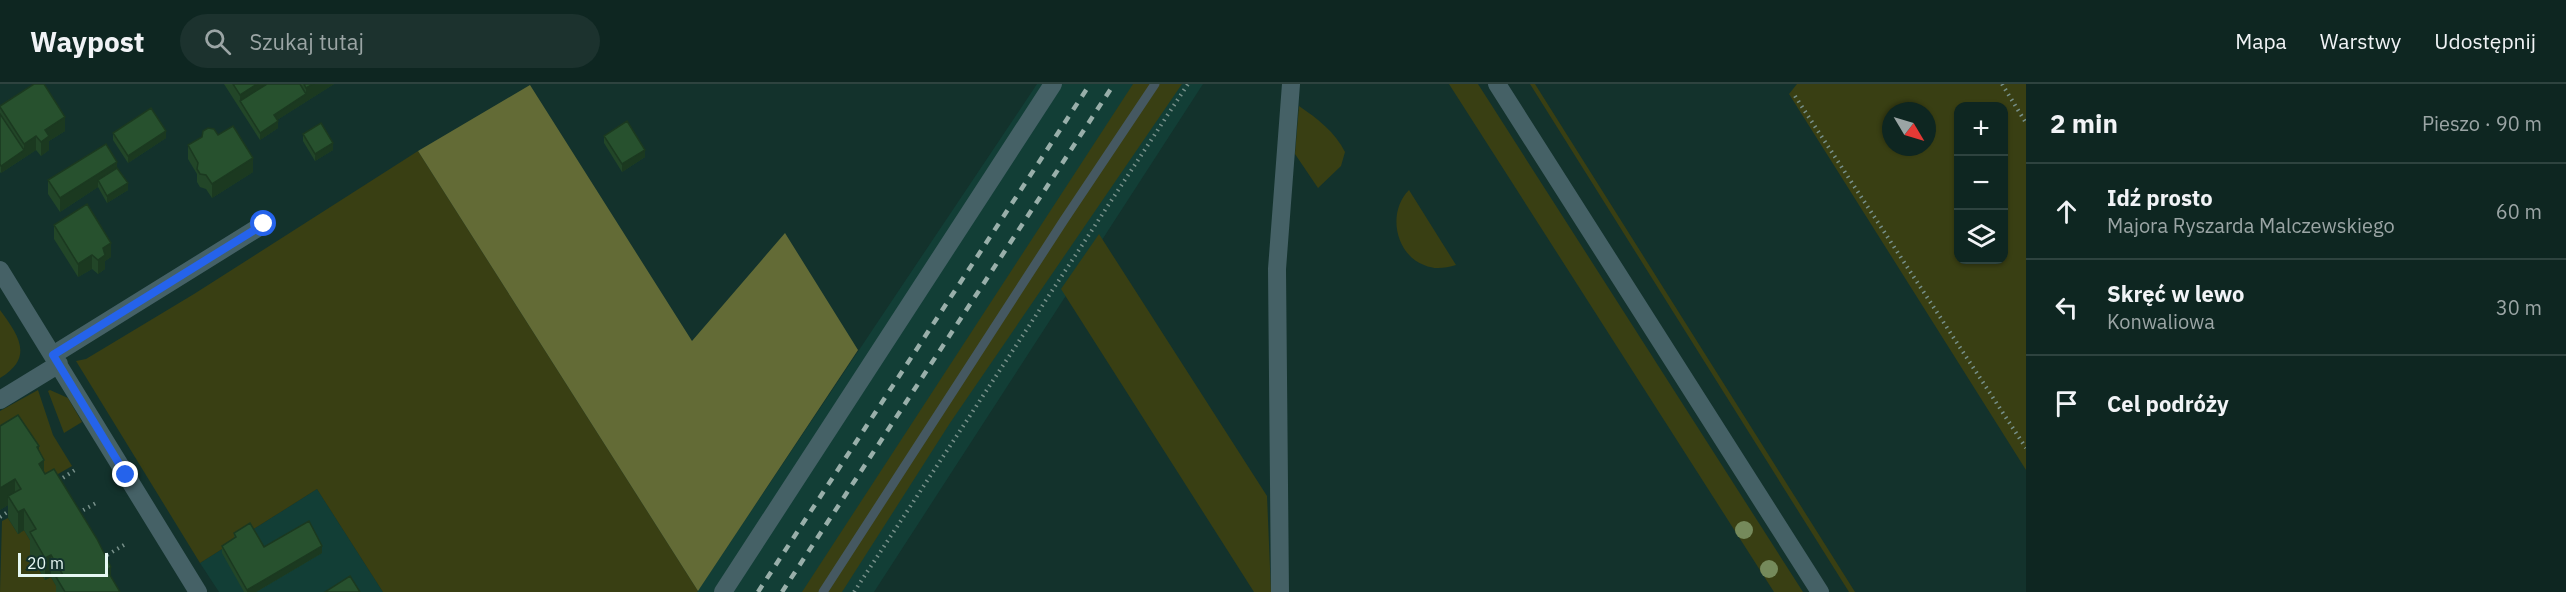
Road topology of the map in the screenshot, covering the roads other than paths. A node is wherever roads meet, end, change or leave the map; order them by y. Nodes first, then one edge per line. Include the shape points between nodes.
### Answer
1 (1053, 84) edge
2 (1291, 84) edge
3 (1497, 84) edge
4 (264, 224) dead end
5 (0, 270) edge
6 (56, 360) junction
7 (0, 400) edge
8 (198, 592) edge
9 (723, 592) edge
10 (1280, 592) edge
11 (1820, 592) edge

1 - 9 street
2 - 10 street via 1277,269
3 - 11 street
4 - 6 street
5 - 6 street
6 - 7 street
6 - 8 street

